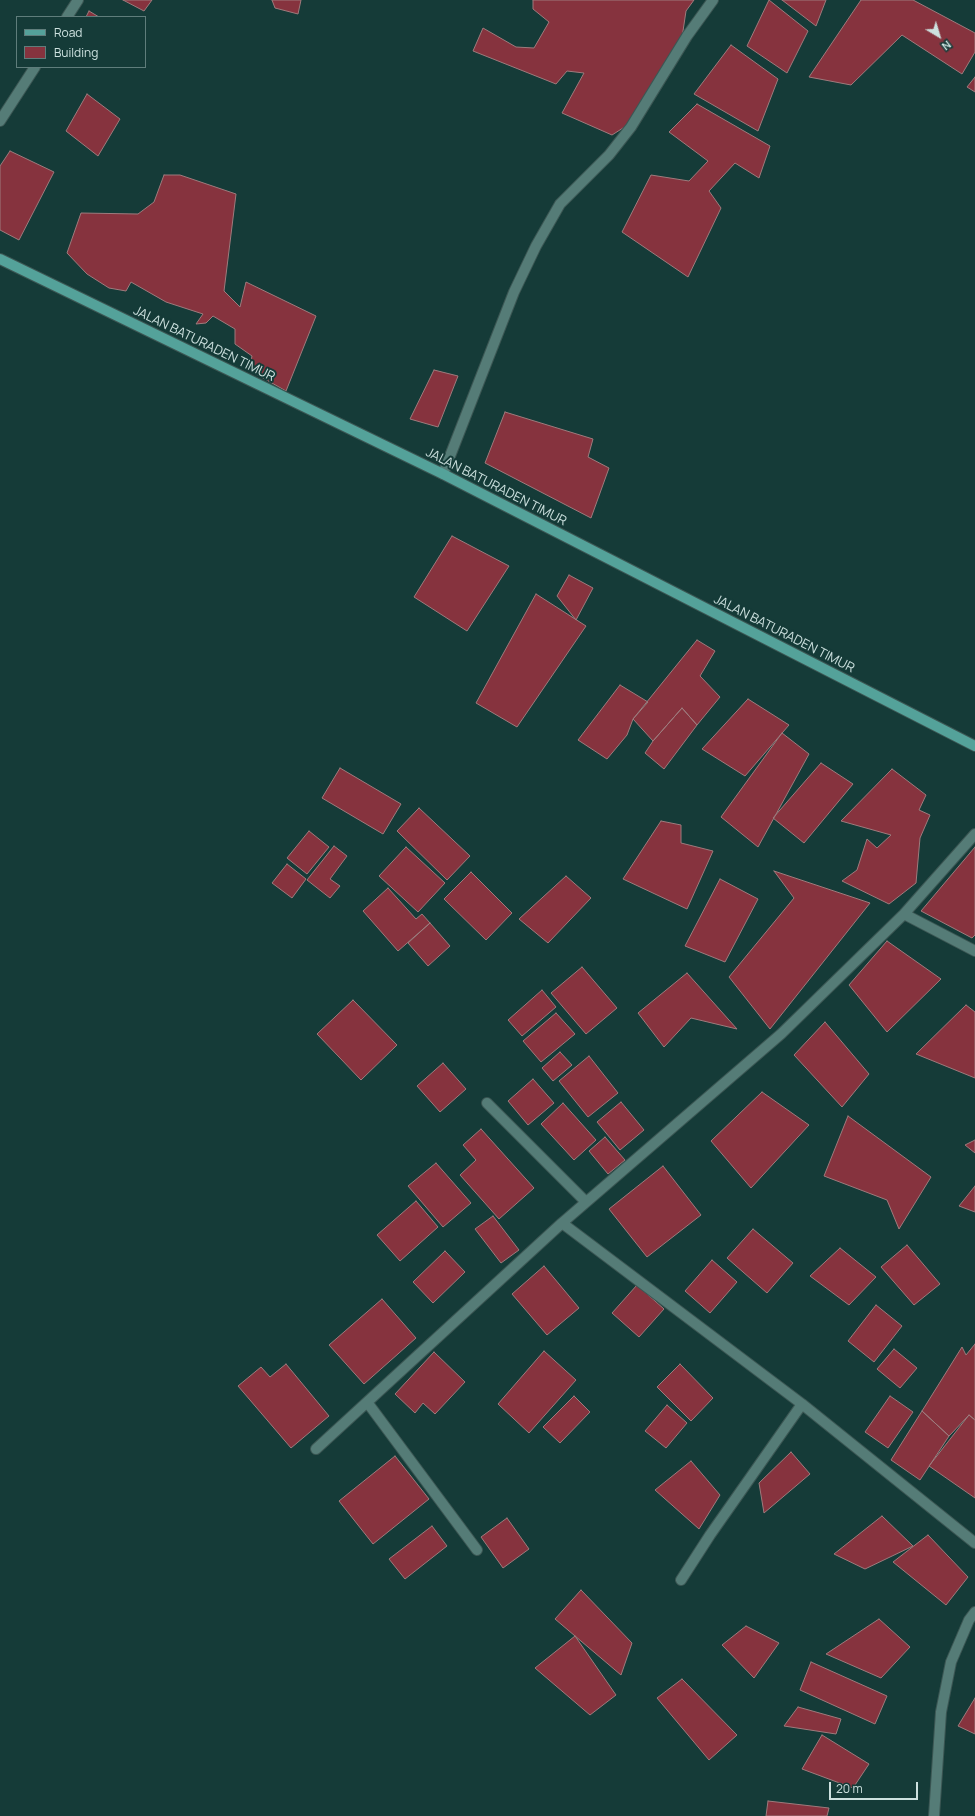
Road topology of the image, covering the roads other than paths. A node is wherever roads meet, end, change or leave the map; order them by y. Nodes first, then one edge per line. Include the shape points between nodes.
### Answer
1 (78, 0) edge
2 (713, 0) edge
3 (68, 16) edge
4 (34, 68) edge
5 (0, 121) edge
6 (0, 260) edge
7 (443, 474) junction
8 (975, 746) edge
9 (975, 834) edge
10 (904, 914) junction
11 (975, 951) edge
12 (487, 1103) dead end
13 (586, 1202) junction
14 (562, 1223) junction
15 (367, 1402) junction
16 (802, 1404) junction
17 (316, 1449) dead end
18 (975, 1544) edge
19 (477, 1550) dead end
20 (681, 1580) dead end
21 (975, 1612) edge
22 (934, 1816) edge

1 - 3 street
2 - 7 street via 687,36 631,127 609,156 560,204 539,240 514,292
4 - 5 street
6 - 7 main road, JALAN BATURADEN TIMUR
7 - 8 main road, JALAN BATURADEN TIMUR
9 - 10 street
10 - 11 street
10 - 13 street via 781,1034
12 - 13 street
13 - 14 street
14 - 15 street
14 - 16 street
15 - 17 street
15 - 19 street
16 - 18 street
16 - 20 street
21 - 22 street via 951,1662 941,1712

